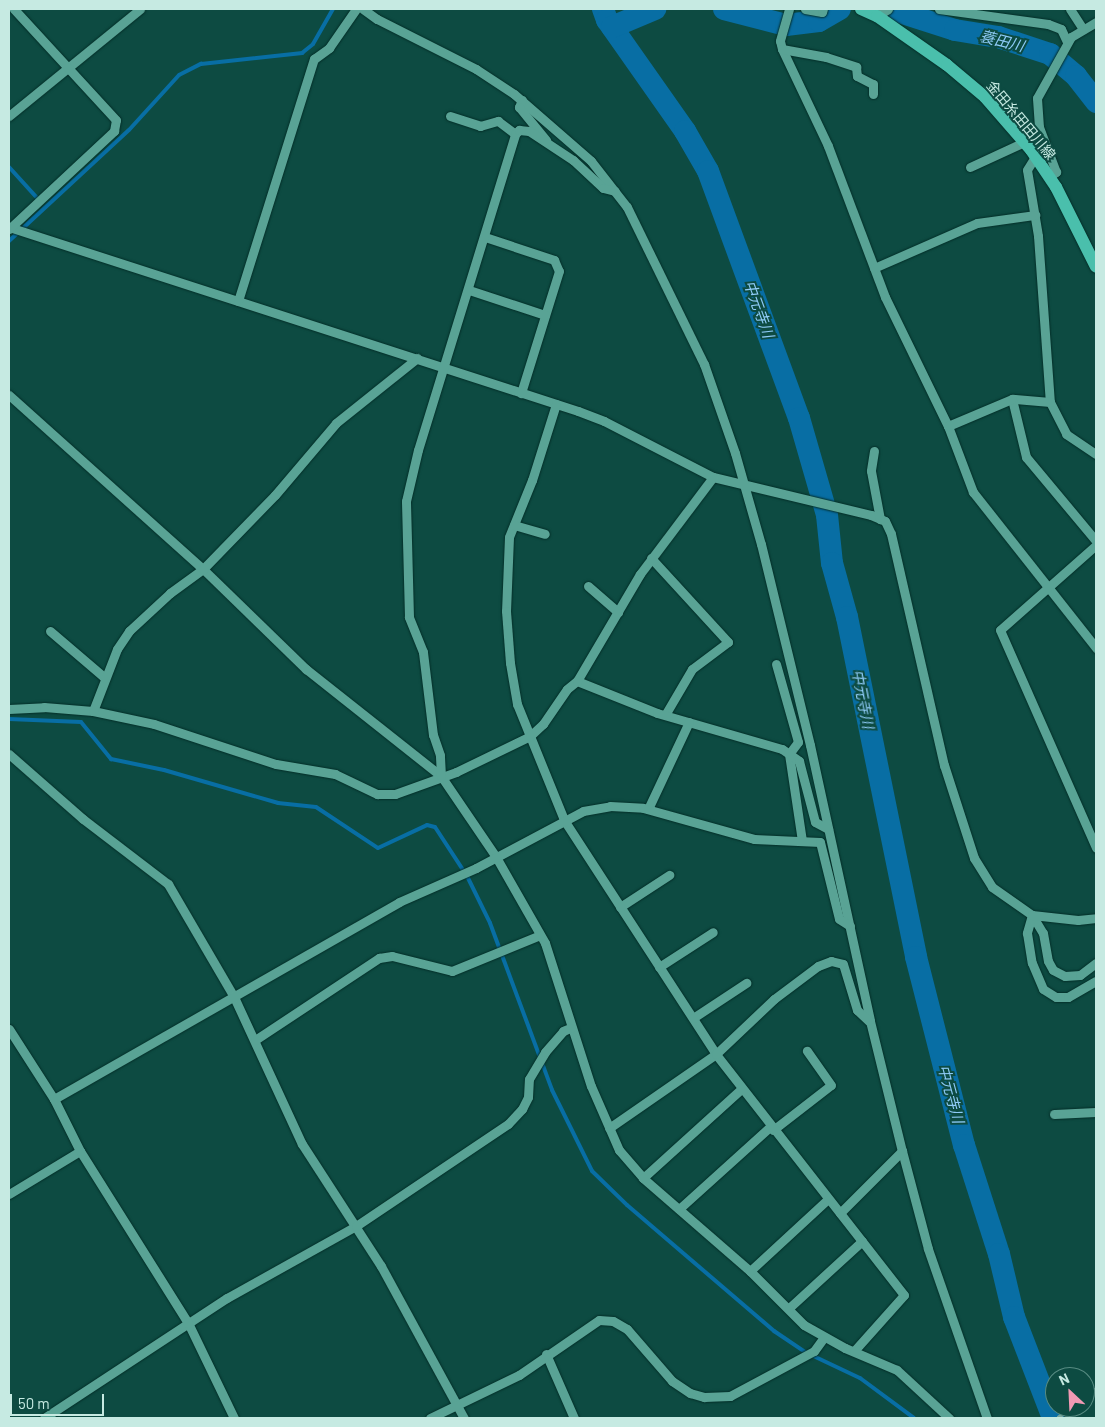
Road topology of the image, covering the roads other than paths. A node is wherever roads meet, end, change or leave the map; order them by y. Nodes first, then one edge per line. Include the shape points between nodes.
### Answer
1 (14, 9) edge
2 (140, 9) edge
3 (356, 9) edge
4 (363, 9) edge
5 (789, 9) edge
6 (805, 9) edge
7 (823, 9) edge
8 (861, 9) edge
9 (888, 9) edge
10 (939, 9) edge
11 (1070, 9) edge
12 (877, 16) junction
13 (1096, 22) edge
14 (1083, 30) junction
15 (1067, 42) junction
16 (782, 50) junction
17 (68, 68) junction
18 (873, 94) dead end
19 (522, 100) junction
20 (9, 116) edge
21 (450, 116) dead end
22 (515, 134) junction
23 (548, 142) junction
24 (1024, 142) junction
25 (1035, 157) junction
26 (970, 167) dead end
27 (1049, 177) junction
28 (615, 191) junction
29 (1035, 215) junction
30 (9, 228) edge
31 (485, 237) junction
32 (1096, 267) edge
33 (874, 268) junction
34 (469, 290) junction
35 (238, 302) junction
36 (545, 315) junction
37 (417, 358) junction
38 (445, 368) junction
39 (521, 393) junction
40 (9, 395) edge
41 (1012, 399) junction
42 (1050, 402) junction
43 (556, 404) junction
44 (948, 426) junction
45 (874, 451) dead end
46 (1096, 454) edge
47 (712, 477) junction
48 (748, 485) junction
49 (880, 519) junction
50 (514, 525) junction
51 (545, 534) dead end
52 (1096, 541) edge
53 (1096, 544) edge
54 (651, 558) junction
55 (203, 569) junction
56 (588, 586) dead end
57 (1048, 588) junction
58 (618, 612) junction
59 (50, 631) dead end
60 (1096, 648) edge
61 (776, 664) dead end
62 (105, 678) junction
63 (577, 681) junction
64 (9, 710) edge
65 (93, 711) junction
66 (665, 715) junction
67 (689, 722) junction
68 (530, 736) junction
69 (9, 754) edge
70 (789, 754) junction
71 (440, 776) junction
72 (648, 809) junction
73 (564, 820) junction
74 (828, 829) junction
75 (802, 841) junction
76 (1096, 848) edge
77 (496, 857) junction
78 (669, 875) dead end
79 (620, 906) junction
80 (1032, 915) junction
81 (1096, 918) edge
82 (850, 926) junction
83 (713, 932) dead end
84 (540, 935) junction
85 (1096, 963) edge
86 (659, 967) junction
87 (1096, 981) edge
88 (746, 983) dead end
89 (234, 997) junction
90 (693, 1018) junction
91 (870, 1021) junction
92 (570, 1028) junction
93 (9, 1029) edge
94 (255, 1040) junction
95 (807, 1051) dead end
96 (716, 1054) junction
97 (741, 1089) junction
98 (54, 1098) junction
99 (1096, 1112) edge
100 (1054, 1114) dead end
101 (609, 1128) junction
102 (772, 1128) junction
103 (80, 1151) junction
104 (902, 1151) junction
105 (643, 1178) junction
106 (9, 1194) edge
107 (827, 1200) junction
108 (679, 1209) junction
109 (840, 1213) junction
110 (356, 1226) junction
111 (862, 1241) junction
112 (750, 1270) junction
113 (789, 1308) junction
114 (188, 1323) junction
115 (824, 1337) junction
116 (854, 1351) junction
117 (546, 1354) junction
118 (458, 1406) junction
119 (44, 1418) edge
120 (234, 1418) edge
121 (430, 1418) edge
122 (464, 1418) edge
123 (574, 1418) edge
124 (948, 1418) edge
125 (986, 1418) edge

1 - 17 street
2 - 17 street
3 - 35 street via 329,48 314,59
4 - 19 street via 476,69
5 - 16 street via 780,41
6 - 7 street via 822,12
8 - 12 main road, 金田糸田田川線
9 - 12 street
10 - 15 street via 1048,24 1061,30
11 - 14 street
12 - 24 main road, 金田糸田田川線 via 977,90
13 - 14 street
14 - 15 street
15 - 27 street via 1037,98 1039,127 1056,172
16 - 18 street via 826,57 856,67 857,76 873,84
16 - 33 street via 828,146
17 - 20 street
17 - 30 street via 116,120 114,131
19 - 23 street via 519,108
19 - 28 street via 591,161
21 - 22 street via 480,126 498,121
22 - 23 street via 519,130 529,131 543,144
22 - 31 street
23 - 28 street via 603,188
24 - 25 main road, 金田糸田田川線
24 - 26 street
25 - 27 main road, 金田糸田田川線
25 - 29 street via 1027,170
27 - 32 main road, 金田糸田田川線
28 - 48 street via 651,252 704,364
29 - 33 street via 977,223
29 - 42 street
30 - 35 street
31 - 34 street
31 - 36 street via 554,260 559,271
33 - 44 street
34 - 36 street
34 - 38 street
35 - 37 street
36 - 39 street
37 - 38 street
37 - 55 street via 336,423 275,495
38 - 39 street
38 - 71 street via 418,450 406,501 409,617 423,652 433,735 440,755
39 - 43 street
40 - 55 street
41 - 42 street
41 - 44 street
41 - 52 street via 1026,457
42 - 46 street via 1066,434
43 - 47 street via 604,421
43 - 50 street
44 - 57 street via 973,492
45 - 49 street via 871,471
47 - 48 street
47 - 54 street
48 - 49 street
48 - 74 street
49 - 80 street via 885,521 891,534 944,765 974,858 992,886
50 - 51 street
50 - 68 street via 509,537 508,564 510,663 517,704
53 - 57 street
54 - 58 street
54 - 66 street via 728,642 692,669
55 - 62 street via 129,631
55 - 71 street via 306,669
56 - 58 street
57 - 60 street
57 - 76 street via 1000,630
58 - 63 street
59 - 62 street
61 - 70 street via 798,742
62 - 65 street
63 - 66 street
63 - 68 street
64 - 65 street via 44,707
65 - 71 street via 198,736 276,764 335,774 376,794 394,794
66 - 67 street
67 - 70 street via 782,749
67 - 72 street
68 - 71 street
68 - 73 street
69 - 89 street via 129,856 161,876
70 - 74 street via 799,761 815,822
70 - 75 street
71 - 77 street
72 - 73 street via 610,806 583,811
72 - 75 street via 754,839
73 - 77 street
73 - 79 street
74 - 82 street
75 - 82 street via 820,842 839,919
77 - 84 street
77 - 89 street via 399,902
78 - 79 street
79 - 86 street
80 - 81 street via 1078,920
80 - 85 street via 1043,933 1053,970 1064,976 1080,975
80 - 87 street via 1027,933 1029,948 1036,978 1043,989 1056,997 1068,997
82 - 91 street
83 - 86 street
84 - 92 street
84 - 94 street via 452,971 392,956 379,958
86 - 90 street
88 - 90 street
89 - 94 street
89 - 98 street
90 - 96 street
91 - 96 street via 857,1010 843,964 831,961 818,966 774,999
91 - 104 street
92 - 101 street
92 - 110 street via 562,1031 545,1052 529,1079 528,1097 522,1109 508,1124
93 - 98 street
94 - 110 street via 302,1144
95 - 102 street via 831,1084
96 - 97 street
96 - 101 street
97 - 102 street
97 - 105 street
98 - 103 street
99 - 100 street
101 - 105 street via 618,1150
102 - 107 street
102 - 108 street
103 - 106 street
103 - 114 street
104 - 109 street
104 - 125 street via 928,1249
105 - 108 street
107 - 109 street
107 - 112 street
108 - 112 street
109 - 111 street
110 - 114 street
110 - 118 street
111 - 113 street
111 - 116 street via 904,1295
112 - 113 street
113 - 115 street via 804,1325
114 - 119 street
114 - 120 street
115 - 116 street
115 - 117 street via 814,1351 730,1396 704,1397 690,1393 672,1381 627,1329 613,1321 599,1320
116 - 124 street via 897,1370
117 - 118 street via 519,1375
117 - 123 street
118 - 121 street
118 - 122 street

